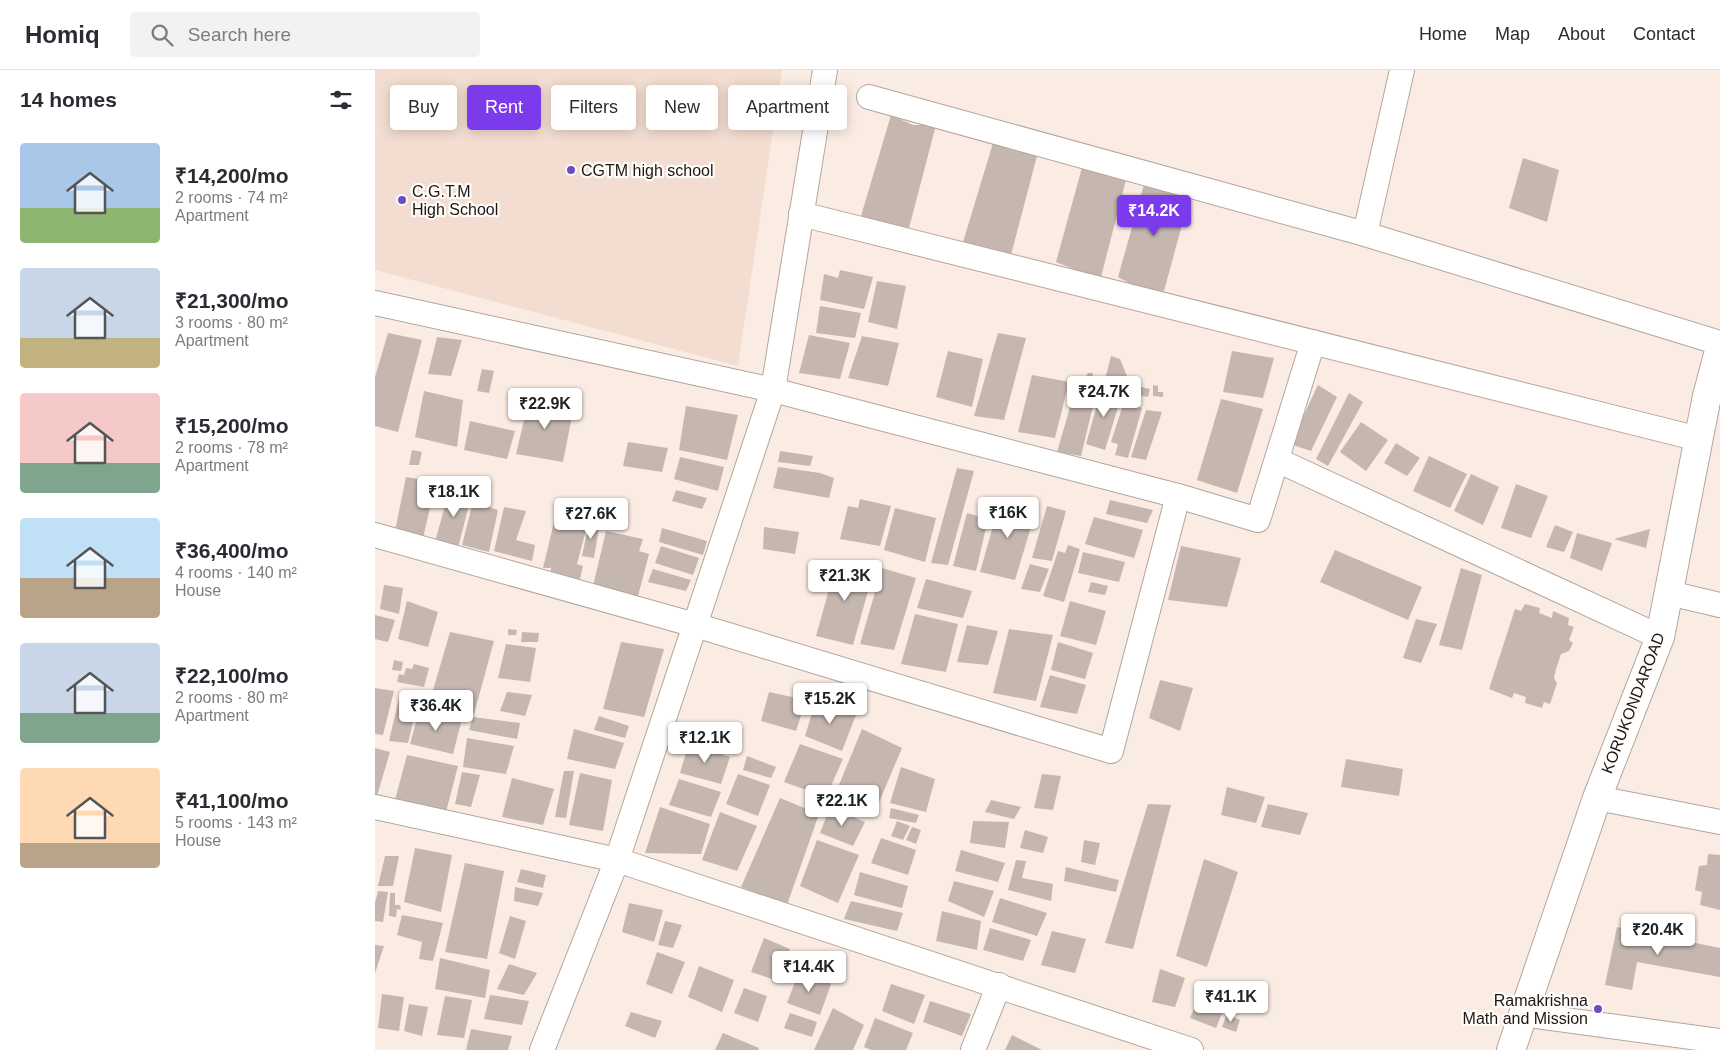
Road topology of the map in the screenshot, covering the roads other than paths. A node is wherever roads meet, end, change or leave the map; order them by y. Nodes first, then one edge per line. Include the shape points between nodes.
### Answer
1 (825, 70) edge
2 (1402, 70) edge
3 (869, 97) dead end
4 (801, 214) junction
5 (1365, 234) junction
6 (375, 303) edge
7 (1313, 342) junction
8 (1720, 343) edge
9 (1720, 347) edge
10 (773, 390) junction
11 (1714, 397) edge
12 (1699, 439) junction
13 (1277, 460) junction
14 (1178, 496) junction
15 (375, 534) edge
16 (1669, 593) junction
17 (1720, 604) edge
18 (695, 626) junction
19 (1660, 637) junction
20 (1597, 798) junction
21 (375, 807) edge
22 (1720, 822) edge
23 (617, 860) junction
24 (999, 986) junction
25 (1522, 1014) junction
26 (1720, 1041) edge
27 (542, 1050) edge
28 (973, 1050) edge
29 (1191, 1050) edge
30 (1511, 1050) edge

1 - 4 street
2 - 5 street
3 - 5 street
4 - 7 street
4 - 10 street
5 - 8 street
6 - 10 street
7 - 12 street
7 - 13 street
9 - 11 main road, KORUKONDAROAD
10 - 14 street
10 - 18 street
11 - 12 main road, KORUKONDAROAD
12 - 16 main road, KORUKONDAROAD
13 - 14 street via 1258,520
13 - 19 street
14 - 18 street via 1111,751
15 - 18 street
16 - 17 street
16 - 19 main road, KORUKONDAROAD
18 - 23 street
19 - 20 main road, KORUKONDAROAD
20 - 22 street
20 - 25 main road, KORUKONDAROAD
21 - 23 street
23 - 24 street
23 - 27 street
24 - 28 street
24 - 29 street
25 - 26 street
25 - 30 main road, KORUKONDAROAD

